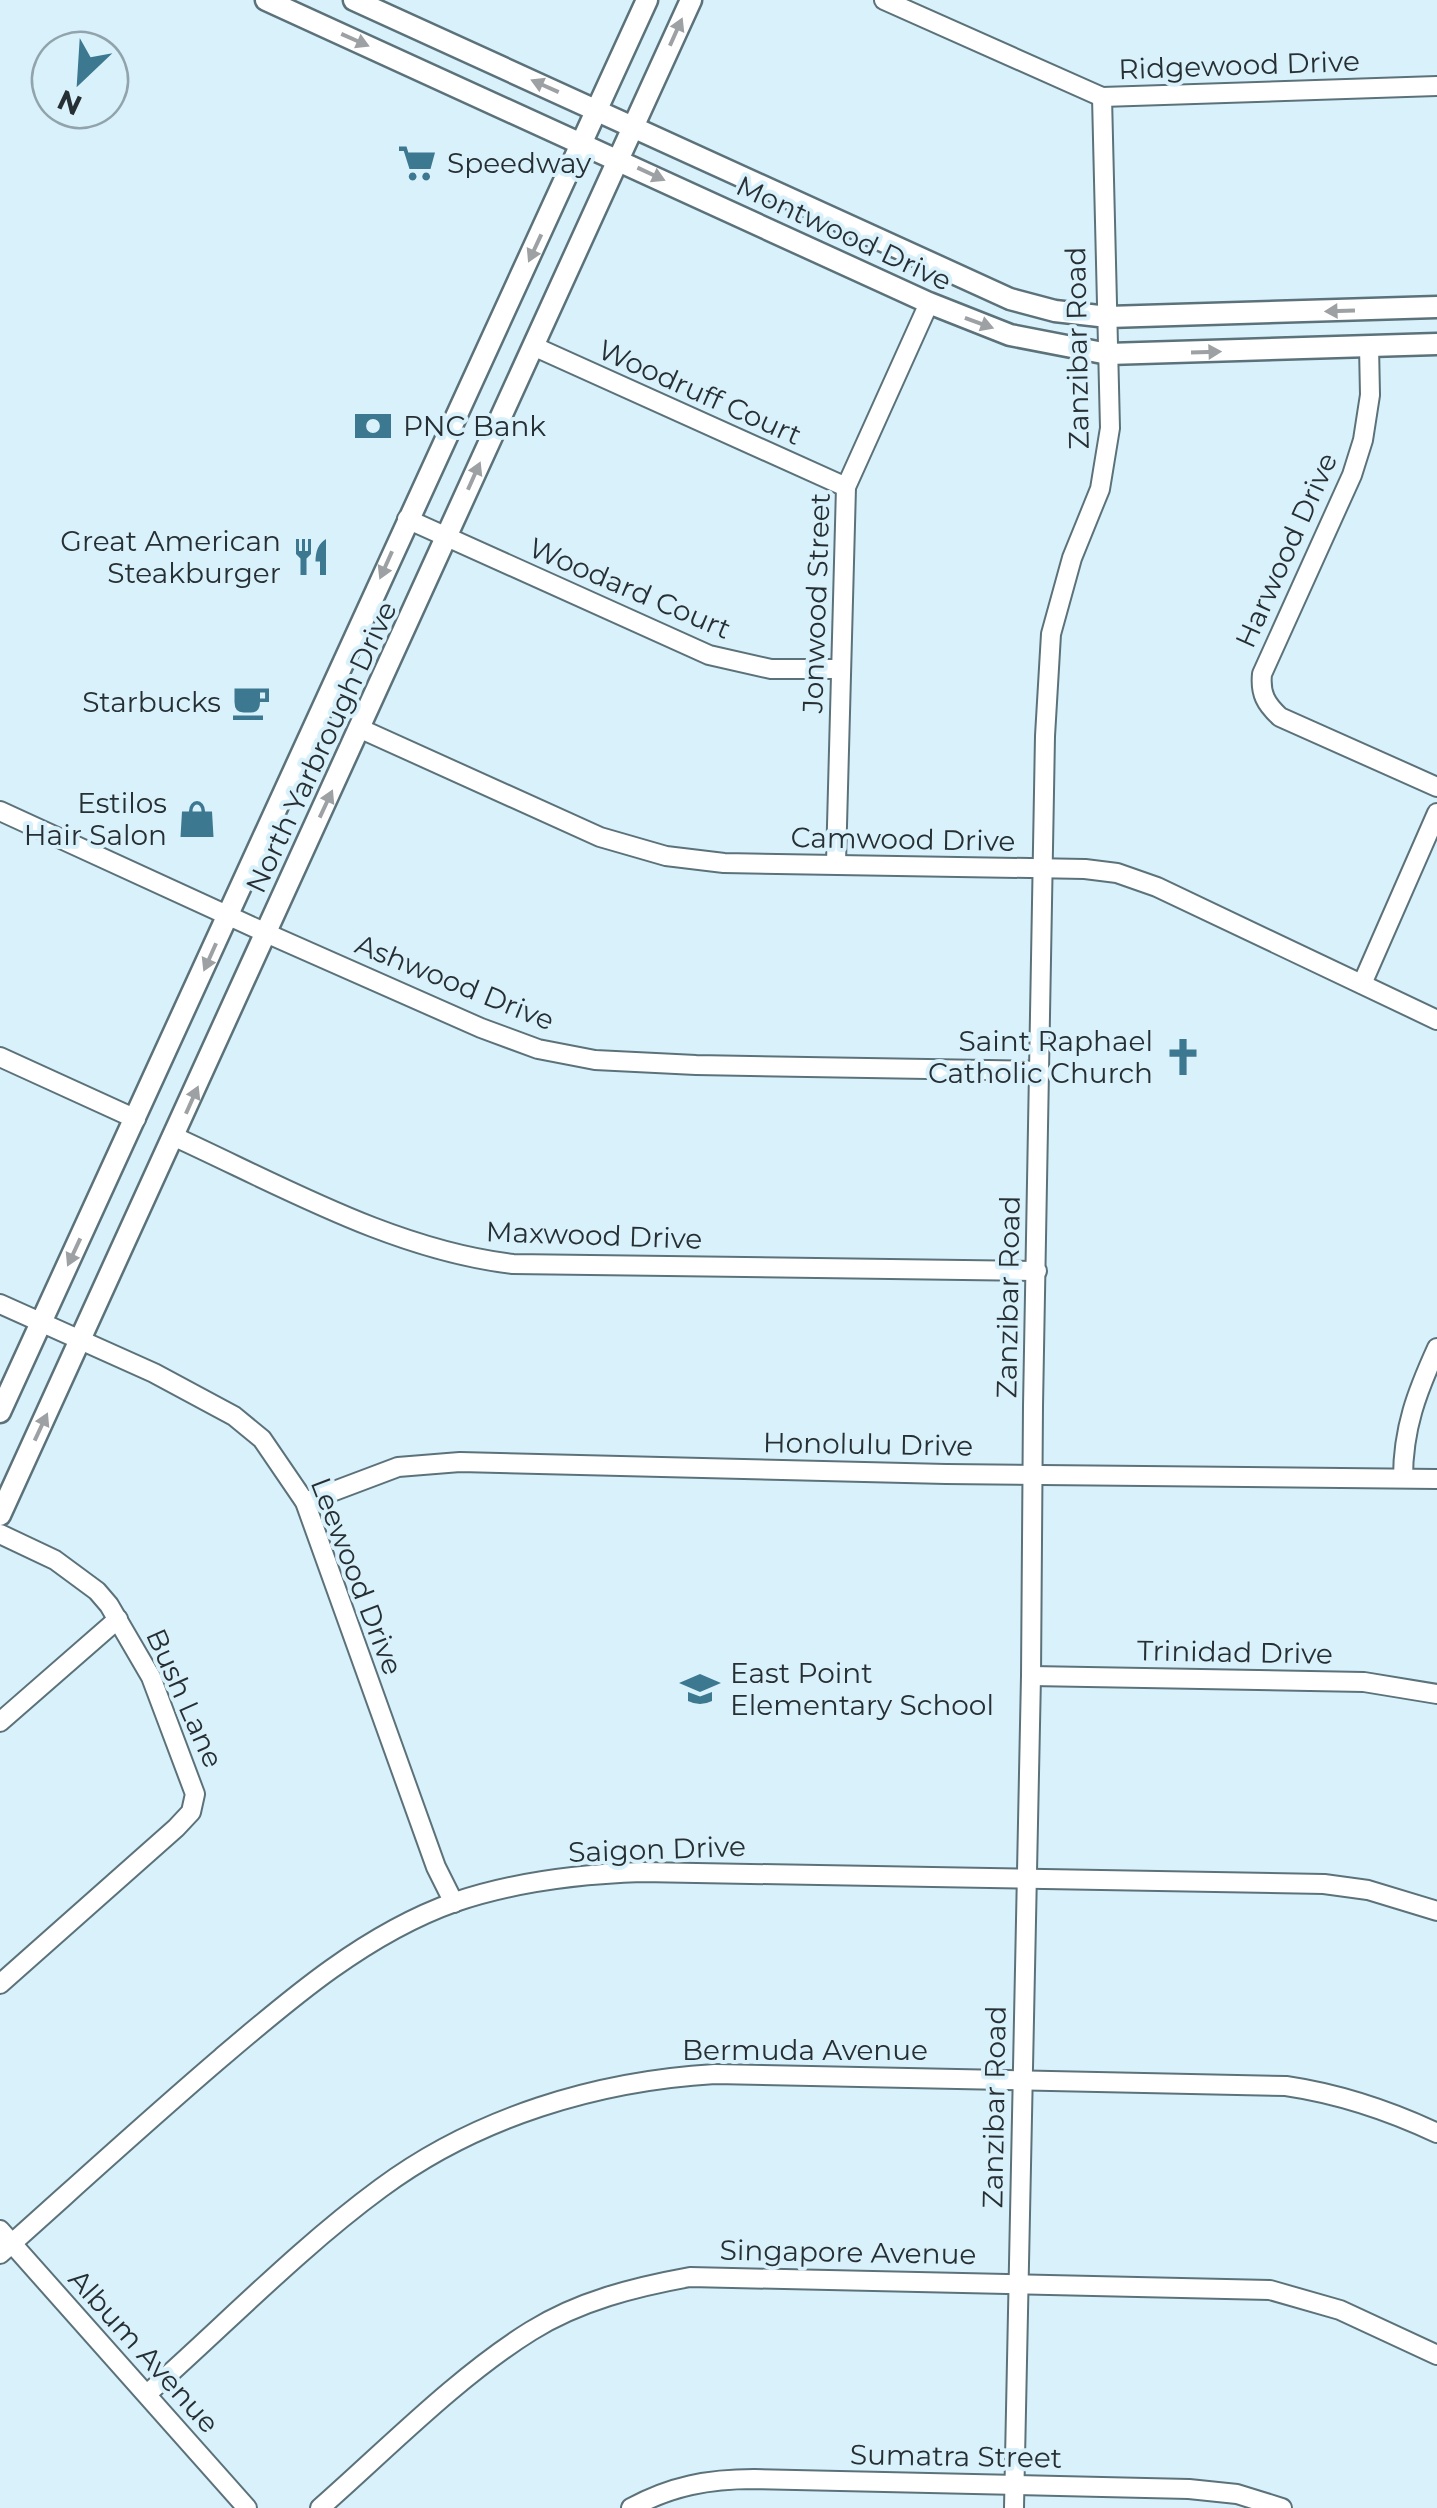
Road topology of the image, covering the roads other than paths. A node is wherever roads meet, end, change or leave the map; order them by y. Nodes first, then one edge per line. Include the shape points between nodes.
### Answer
1 (266, 0) edge
2 (354, 0) edge
3 (647, 0) edge
4 (691, 0) edge
5 (884, 0) edge
6 (1437, 86) edge
7 (1102, 97) junction
8 (598, 110) junction
9 (634, 128) junction
10 (583, 143) junction
11 (618, 159) junction
12 (930, 303) junction
13 (1437, 307) edge
14 (1108, 317) junction
15 (1437, 344) edge
16 (533, 346) junction
17 (1369, 346) junction
18 (1108, 354) junction
19 (846, 487) junction
20 (407, 519) junction
21 (446, 538) junction
22 (840, 669) junction
23 (361, 729) junction
24 (1437, 787) edge
25 (0, 811) edge
26 (1437, 813) edge
27 (836, 862) junction
28 (1042, 870) junction
29 (228, 916) junction
30 (266, 933) junction
31 (1362, 984) junction
32 (1437, 1020) edge
33 (0, 1058) edge
34 (1040, 1071) junction
35 (136, 1119) junction
36 (175, 1137) junction
37 (1036, 1272) junction
38 (0, 1304) edge
39 (41, 1322) junction
40 (81, 1340) junction
41 (1437, 1348) edge
42 (0, 1412) edge
43 (1032, 1474) junction
44 (1403, 1478) junction
45 (1437, 1479) edge
46 (305, 1502) junction
47 (0, 1516) edge
48 (0, 1534) edge
49 (118, 1619) junction
50 (1031, 1676) junction
51 (1437, 1694) edge
52 (0, 1722) edge
53 (1026, 1880) junction
54 (454, 1903) junction
55 (1437, 1911) edge
56 (0, 1984) edge
57 (1022, 2079) junction
58 (1437, 2133) edge
59 (4, 2242) edge
60 (1018, 2283) junction
61 (1437, 2354) edge
62 (146, 2394) junction
63 (1014, 2484) junction
64 (248, 2508) edge
65 (320, 2508) edge
66 (631, 2508) edge
67 (1014, 2508) edge
68 (1282, 2508) edge

1 -> 10 main road, Montwood Drive
8 -> 2 main road, Montwood Drive
3 - 8 main road, North Yarbrough Drive
9 -> 4 main road, North Yarbrough Drive
5 - 7 street, Ridgewood Drive
6 - 7 street, Ridgewood Drive
7 - 14 street, Zanzibar Road
8 - 9 main road, Montwood Drive
8 - 10 main road, North Yarbrough Drive
9 - 11 main road, North Yarbrough Drive
9 - 14 main road, Montwood Drive via 1010,300
10 - 11 main road, Montwood Drive
10 -> 20 main road, North Yarbrough Drive
11 -> 12 main road, Montwood Drive
11 - 16 main road, North Yarbrough Drive
12 -> 18 main road, Montwood Drive via 1010,335
12 - 19 street, Jonwood Street
13 -> 14 main road, Montwood Drive
14 - 18 street, Zanzibar Road
15 - 17 main road, Montwood Drive
16 - 19 street, Woodruff Court
21 -> 16 main road, North Yarbrough Drive
18 -> 17 main road, Montwood Drive
17 - 24 street, Harwood Drive via 1370,395 1352,475 1262,674 1263,696 1280,717
18 - 28 street, Zanzibar Road via 1105,468 1051,634
19 - 22 street, Jonwood Street
20 - 21 street, Woodard Court
20 -> 29 main road, North Yarbrough Drive
21 - 22 street, Woodard Court via 709,655 771,669
21 - 23 main road, North Yarbrough Drive
22 - 27 street, Jonwood Street
23 - 27 street, Camwood Drive via 626,845 724,863
30 -> 23 main road, North Yarbrough Drive
25 - 29 street, Ashwood Drive
26 - 31 street
27 - 28 street, Camwood Drive
28 - 31 street, Camwood Drive via 1085,868 1134,878
28 - 34 street, Zanzibar Road
29 - 30 street, Ashwood Drive
29 -> 35 main road, North Yarbrough Drive
30 - 34 street, Ashwood Drive via 496,1034 574,1057
36 -> 30 main road, North Yarbrough Drive
31 - 32 street, Camwood Drive
33 - 35 street
34 - 37 street, Zanzibar Road
35 -> 39 main road, North Yarbrough Drive
36 - 37 street, Maxwood Drive via 351,1217 471,1259
36 - 40 main road, North Yarbrough Drive
37 - 43 street, Zanzibar Road
38 - 39 street, Leewood Drive
39 - 40 street, Leewood Drive
39 - 42 main road, North Yarbrough Drive
40 - 46 street, Leewood Drive via 234,1416 262,1439
47 -> 40 main road, North Yarbrough Drive
41 - 44 street via 1406,1425
43 - 44 street, Honolulu Drive
43 - 46 street, Honolulu Drive via 460,1462 398,1467
43 - 50 street, Zanzibar Road
44 - 45 street, Honolulu Drive
46 - 54 street, Leewood Drive
48 - 49 street, Bush Lane via 78,1575
49 - 52 street
49 - 56 street, Bush Lane via 151,1678 194,1784 194,1806
50 - 51 street, Trinidad Drive via 1364,1682
50 - 53 street, Zanzibar Road
53 - 54 street, Saigon Drive via 605,1873
53 - 55 street, Saigon Drive via 1324,1884
53 - 57 street, Zanzibar Road
54 - 59 street, Saigon Drive via 299,1991
57 - 58 street, Bermuda Avenue via 1286,2086 1344,2096
57 - 60 street, Zanzibar Road
57 - 62 street, Bermuda Avenue via 715,2074 661,2077 566,2098 460,2141 382,2187
59 - 62 street, Album Avenue
60 - 61 street, Singapore Avenue via 1270,2290 1340,2310
60 - 63 street, Zanzibar Road
60 - 65 street, Singapore Avenue via 690,2276 632,2287 534,2329 492,2358
62 - 64 street, Album Avenue
63 - 66 street, Sumatra Street via 725,2479 680,2486
63 - 67 street, Zanzibar Road
63 - 68 street, Sumatra Street via 1214,2491

